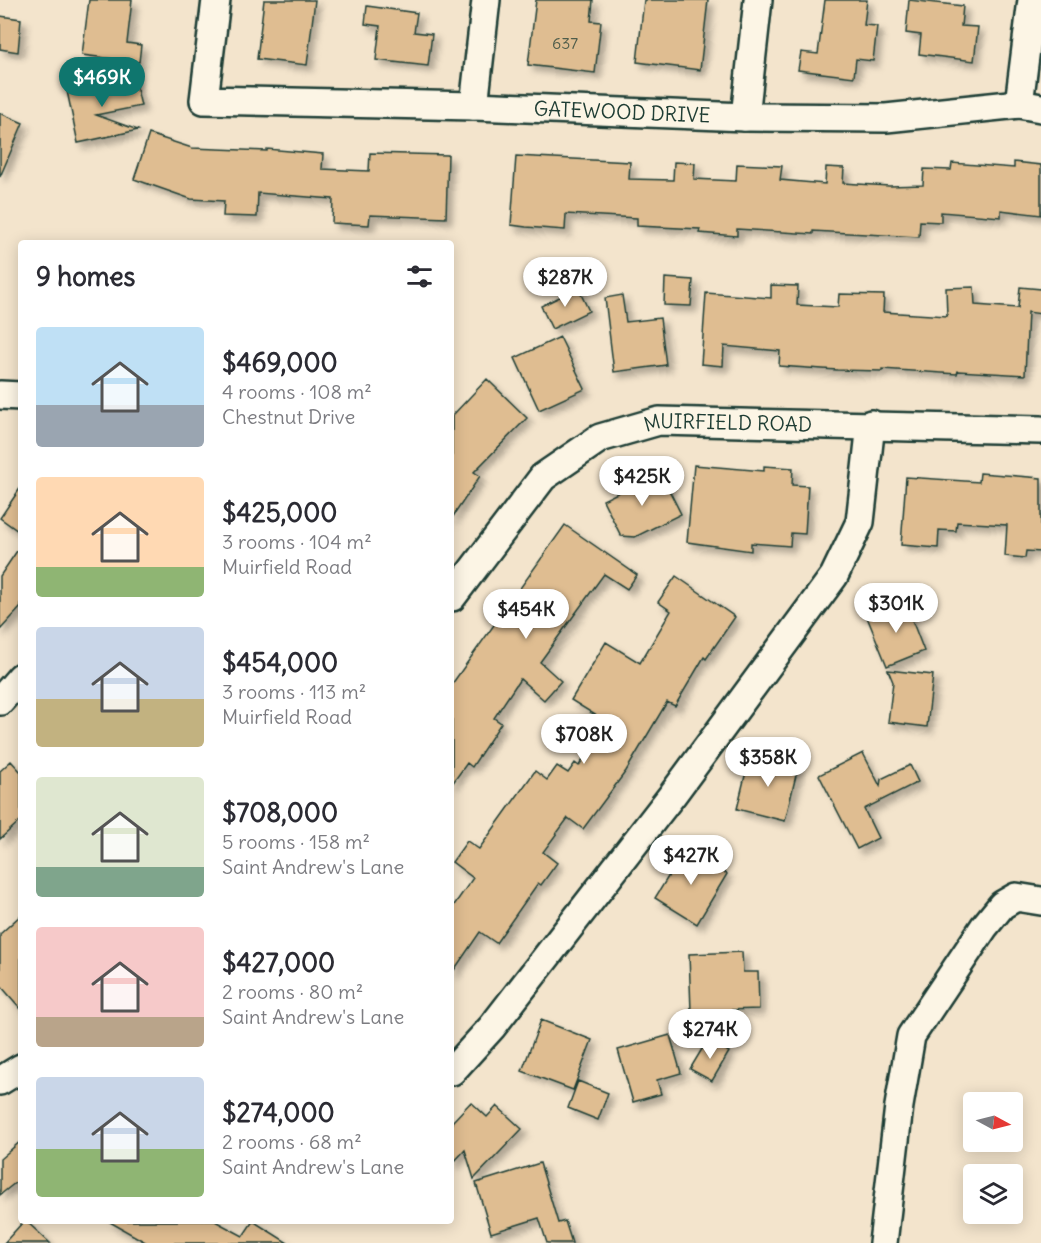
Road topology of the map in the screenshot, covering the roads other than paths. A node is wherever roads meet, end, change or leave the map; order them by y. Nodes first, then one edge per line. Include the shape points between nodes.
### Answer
1 (216, 0) edge
2 (486, 0) edge
3 (758, 0) edge
4 (1032, 0) edge
5 (474, 106) junction
6 (1030, 106) edge
7 (745, 117) junction
8 (0, 395) edge
9 (18, 396) edge
10 (871, 424) junction
11 (1041, 430) edge
12 (454, 594) edge
13 (18, 680) edge
14 (0, 700) edge
15 (1041, 901) edge
16 (454, 1069) edge
17 (18, 1070) edge
18 (0, 1081) edge
19 (883, 1243) edge

1 - 5 street, GATEWOOD DRIVE via 204,100
2 - 5 street
3 - 7 street
4 - 6 street
5 - 7 street, GATEWOOD DRIVE
6 - 7 street, GATEWOOD DRIVE via 886,118
8 - 9 street
10 - 11 street, MUIRFIELD ROAD
10 - 12 street, MUIRFIELD ROAD via 658,421 600,438 543,477
10 - 16 street via 860,522 834,576 666,803 492,1027
13 - 14 street
15 - 19 street via 1016,897 1002,904 911,1036
17 - 18 street

